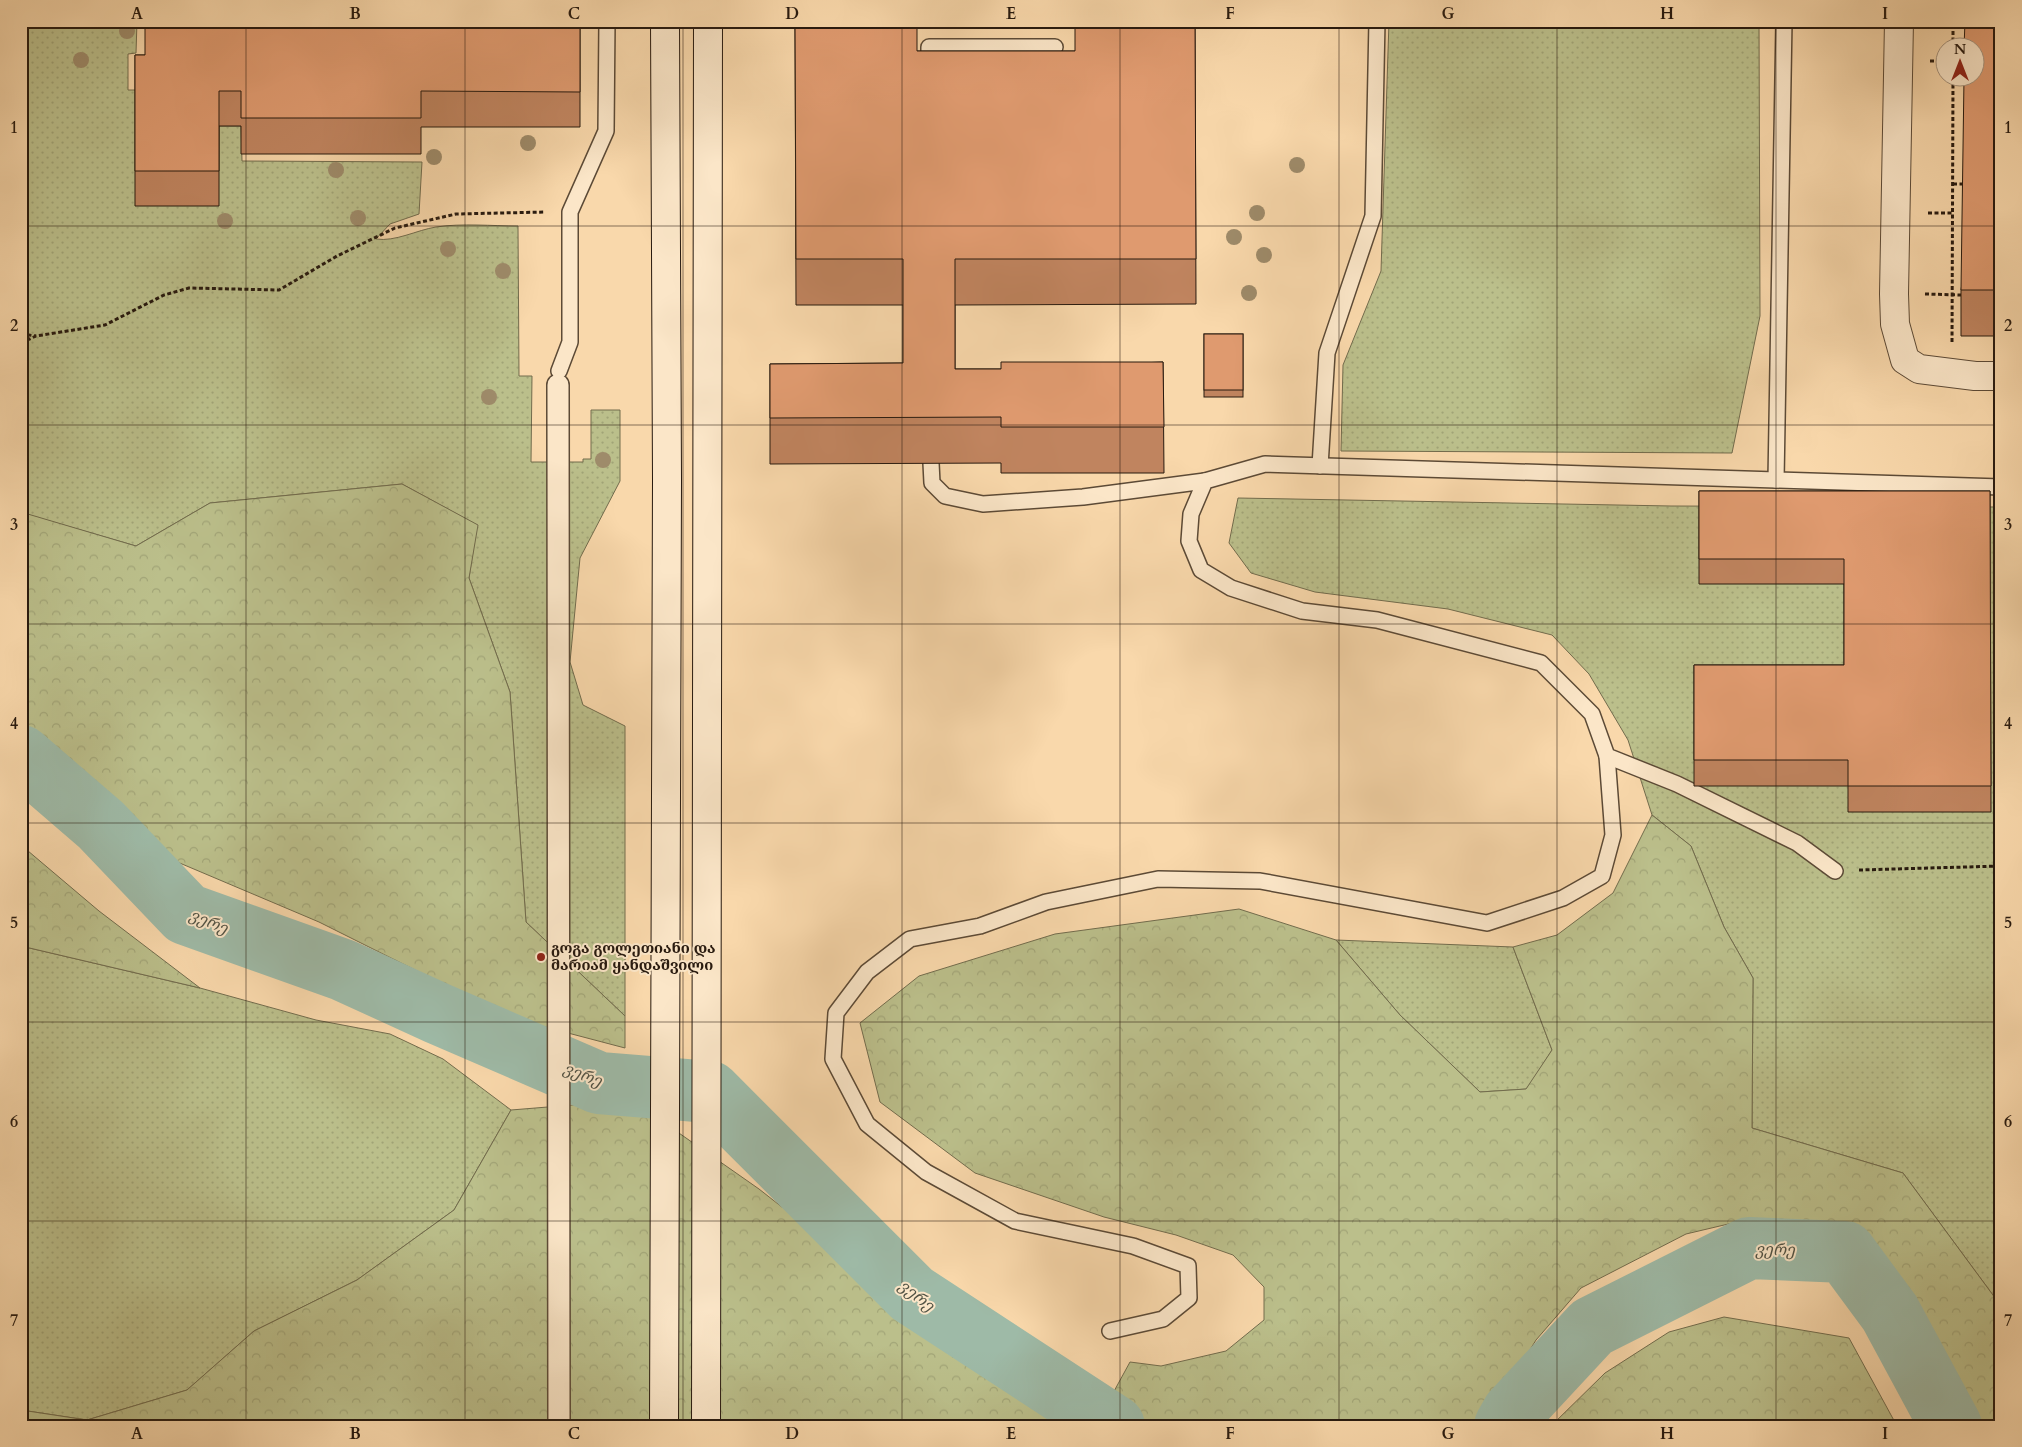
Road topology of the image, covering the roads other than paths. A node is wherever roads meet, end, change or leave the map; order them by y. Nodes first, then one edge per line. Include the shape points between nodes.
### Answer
1 (607, 21) edge
2 (665, 21) edge
3 (708, 21) edge
4 (1377, 21) edge
5 (1784, 21) edge
6 (1899, 21) edge
7 (1055, 48) dead end
8 (929, 87) edge
9 (2001, 376) edge
10 (558, 378) joint
11 (930, 463) edge
12 (1320, 466) junction
13 (1776, 480) junction
14 (1205, 481) junction
15 (2001, 487) edge
16 (1607, 756) junction
17 (1835, 871) road end
18 (1110, 1331) dead end
19 (559, 1426) edge
20 (664, 1426) edge
21 (706, 1426) edge

1 - 10 lane via 606,131 570,212 570,342
2 - 20 main road
3 - 21 main road
4 - 12 lane via 1373,216 1327,353
5 - 13 lane
6 - 9 main road via 1894,294 1895,324 1905,360 1920,369
7 - 8 lane via 929,48
10 - 19 street
11 - 14 lane via 932,482 944,496 984,504 1083,497
12 - 13 lane
12 - 14 lane via 1265,464
13 - 15 lane
14 - 16 lane via 1191,514 1189,541 1201,570 1231,588 1302,611 1377,620 1541,663 1592,714
16 - 17 lane via 1678,784 1797,843
16 - 18 lane via 1613,835 1602,876 1563,898 1487,923 1260,881 1158,878 1046,902 980,926 910,939 867,972 836,1013 833,1059 867,1124 926,1172 1015,1221 1133,1246 1188,1266 1189,1298 1163,1320

